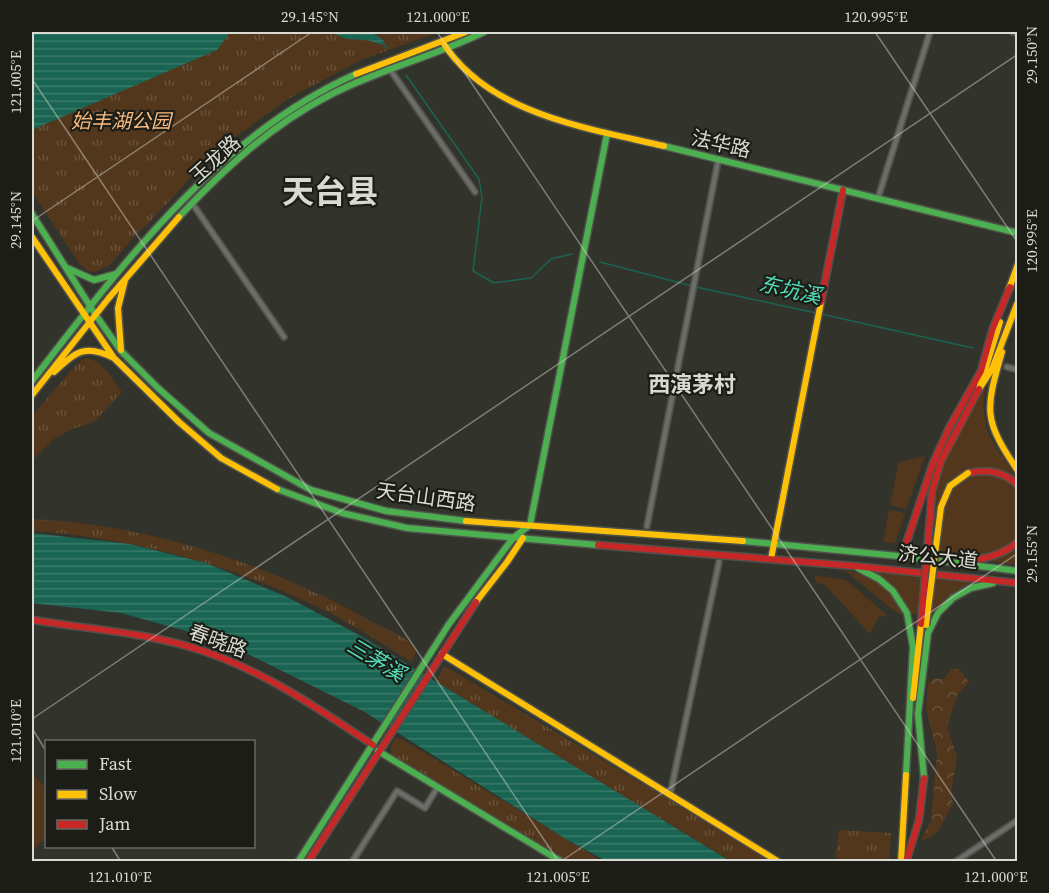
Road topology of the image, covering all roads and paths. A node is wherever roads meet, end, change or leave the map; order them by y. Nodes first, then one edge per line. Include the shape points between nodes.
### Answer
1 (466, 32) edge
2 (484, 32) edge
3 (930, 32) edge
4 (1013, 32) edge
5 (1017, 33) edge
6 (442, 41) junction
7 (446, 50) junction
8 (389, 68) junction
9 (607, 134) junction
10 (718, 161) junction
11 (843, 190) junction
12 (475, 192) dead end
13 (878, 198) junction
14 (192, 202) junction
15 (32, 214) edge
16 (1017, 233) edge
17 (32, 237) edge
18 (1017, 264) edge
19 (68, 268) junction
20 (117, 273) junction
21 (125, 278) junction
22 (1010, 287) junction
23 (90, 304) junction
24 (1017, 304) edge
25 (84, 313) junction
26 (95, 314) junction
27 (88, 322) junction
28 (284, 337) dead end
29 (121, 351) junction
30 (114, 358) junction
31 (1006, 367) dead end
32 (1017, 370) edge
33 (32, 381) edge
34 (40, 384) junction
35 (979, 389) junction
36 (32, 395) edge
37 (1017, 471) edge
38 (1017, 485) edge
39 (311, 490) junction
40 (306, 500) junction
41 (416, 515) junction
42 (530, 525) junction
43 (647, 526) dead end
44 (414, 529) junction
45 (513, 538) junction
46 (522, 539) junction
47 (1017, 542) edge
48 (773, 543) junction
49 (902, 556) junction
50 (771, 559) junction
51 (718, 562) dead end
52 (953, 562) junction
53 (854, 566) junction
54 (1017, 571) edge
55 (1008, 581) junction
56 (1017, 583) edge
57 (32, 620) edge
58 (926, 624) junction
59 (441, 654) junction
60 (427, 667) junction
61 (915, 706) junction
62 (376, 748) junction
63 (437, 788) junction
64 (670, 795) junction
65 (1017, 820) edge
66 (298, 861) edge
67 (308, 861) edge
68 (352, 861) edge
69 (562, 861) edge
70 (779, 861) edge
71 (901, 861) edge
72 (906, 861) edge
73 (955, 861) edge

1 - 6 main road, 玉龙路
2 - 7 main road, 玉龙路
3 - 13 street
4 - 5 street
6 - 7 main road, 法华路
6 - 20 main road, 玉龙路 via 368,68 266,126 191,190
7 - 8 main road, 玉龙路
7 - 9 main road, 法华路 via 464,70 517,103 552,119
8 - 12 street
8 - 14 main road, 玉龙路 via 298,114 237,158
9 - 10 main road, 法华路
9 - 42 main road
10 - 11 main road, 法华路
10 - 43 street
11 - 13 main road, 法华路
11 - 48 main road
13 - 16 main road, 法华路
14 - 21 main road, 玉龙路
14 - 28 street
15 - 19 main road, 天台山西路
17 - 25 main road, 天台山西路
18 - 22 main road
19 - 20 main road via 94,280
19 - 23 main road, 天台山西路
20 - 23 main road, 玉龙路
21 - 26 main road, 玉龙路
21 - 29 main road via 118,308
22 - 35 main road
22 - 49 main road via 981,371 933,463
23 - 25 main road, 玉龙路
23 - 26 main road, 天台山西路
24 - 35 main road via 992,369
24 - 37 main road via 989,399 991,427
25 - 27 main road, 天台山西路
25 - 33 main road, 玉龙路
26 - 27 main road, 玉龙路
26 - 29 main road, 天台山西路
27 - 30 main road, 天台山西路
27 - 34 main road, 玉龙路
29 - 39 main road, 天台山西路 via 209,433
30 - 34 main road via 100,350 78,351
30 - 40 main road, 天台山西路 via 221,458
31 - 32 street
34 - 36 main road, 玉龙路
35 - 58 main road, bridge via 941,461 932,491
38 - 58 main road, bridge via 996,471 986,470 968,473 950,486 941,507
39 - 40 main road
39 - 41 main road, 天台山西路 via 386,512
40 - 44 main road, 天台山西路 via 342,513
41 - 42 main road, 天台山西路
41 - 44 main road
42 - 45 main road
42 - 46 main road
42 - 48 main road, 天台山西路
44 - 45 main road, 天台山西路
45 - 46 main road, 天台山西路
45 - 60 main road via 456,615
46 - 50 main road, 天台山西路
46 - 59 main road
47 - 52 main road via 1006,553 988,559
48 - 49 main road, 天台山西路
48 - 50 main road
49 - 52 main road, 济公大道
50 - 53 main road, 天台山西路
51 - 64 street
52 - 54 main road, 济公大道
53 - 55 main road, 济公大道
53 - 61 main road via 893,591 909,618
55 - 56 main road, 济公大道
55 - 58 main road via 965,589 951,597
57 - 62 main road, 春晓路 via 187,646 302,697
58 - 61 main road
58 - 61 main road
58 - 61 main road
59 - 60 main road
59 - 64 main road
60 - 62 main road
61 - 71 main road
61 - 72 main road via 924,752 924,778 919,820
62 - 63 main road, 春晓路
62 - 66 main road
62 - 67 main road
63 - 68 street via 425,808 397,790
63 - 69 main road, 春晓路
64 - 70 main road
65 - 73 street

